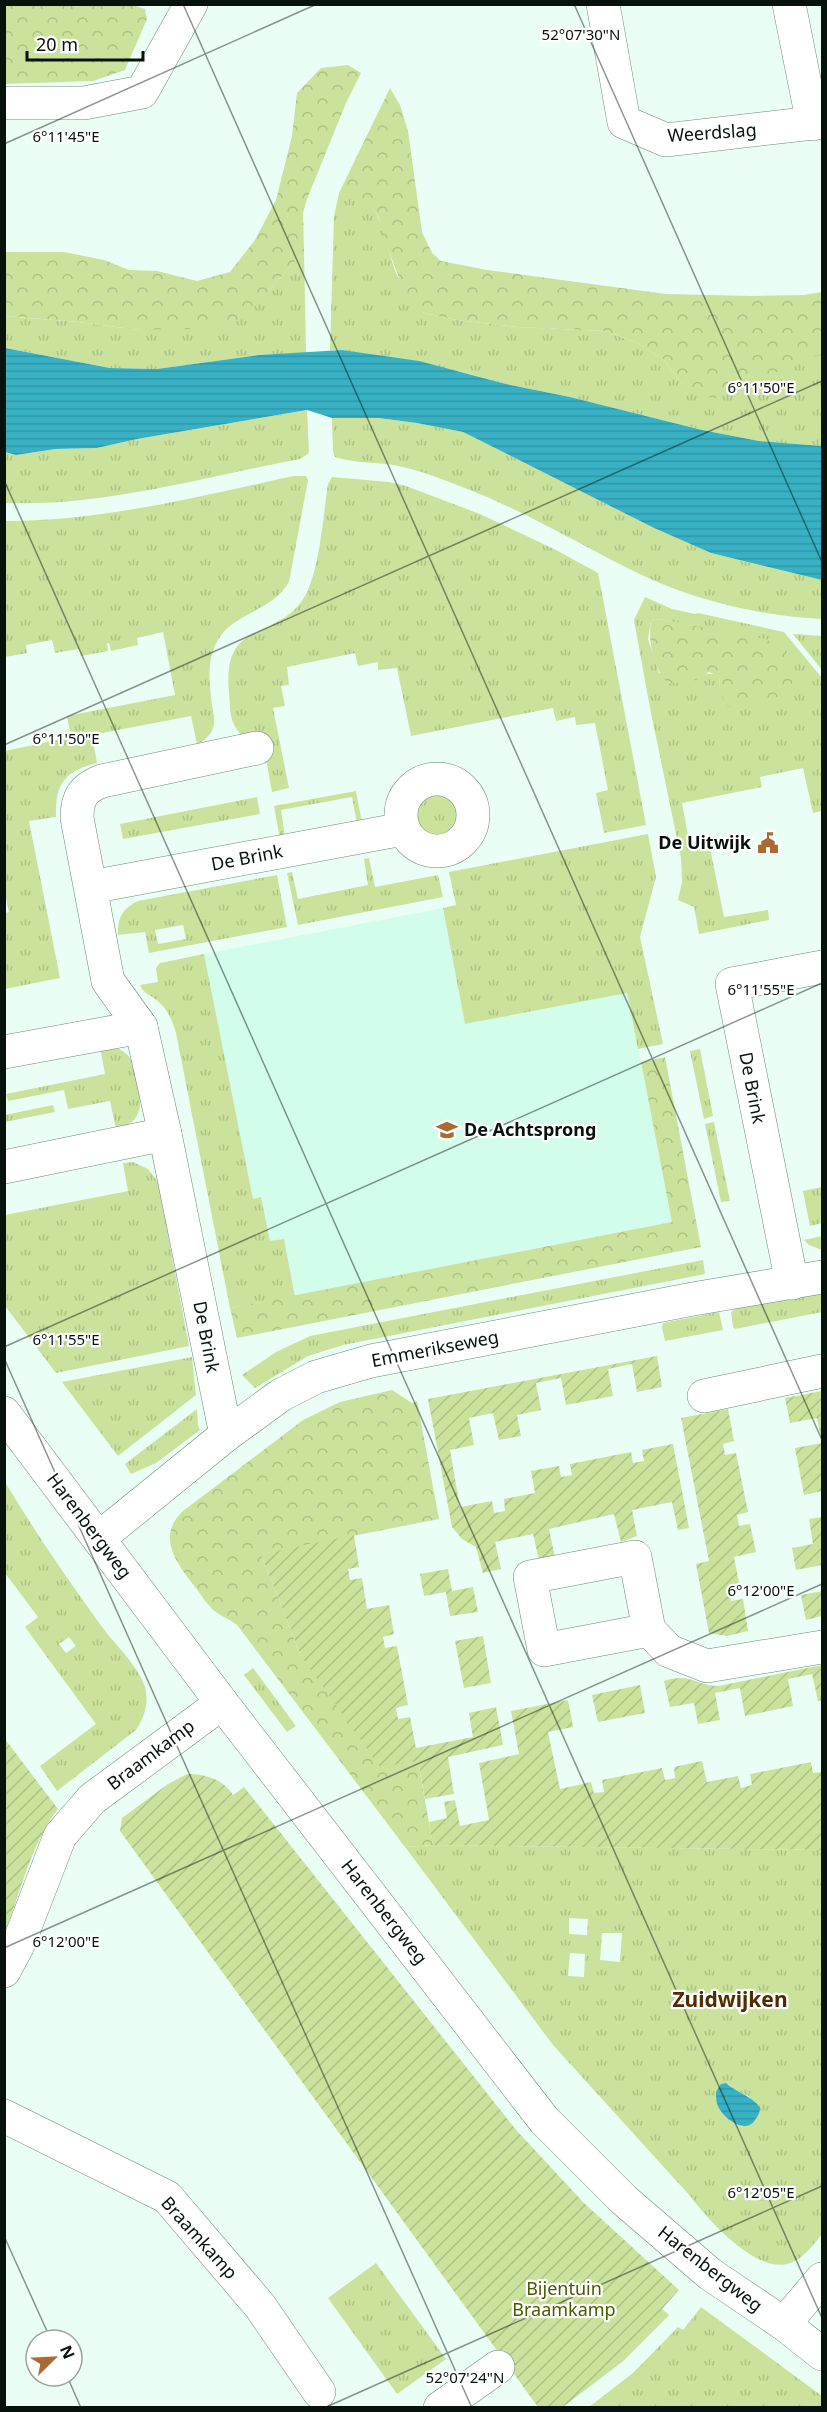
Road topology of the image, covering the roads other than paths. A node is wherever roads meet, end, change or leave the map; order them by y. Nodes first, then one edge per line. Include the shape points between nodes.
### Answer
1 (191, 4) edge
2 (603, 4) edge
3 (789, 4) edge
4 (4, 102) edge
5 (818, 123) edge
6 (257, 748) dead end
7 (403, 829) dead end
8 (91, 887) junction
9 (822, 967) edge
10 (141, 1027) junction
11 (4, 1052) edge
12 (165, 1134) junction
13 (4, 1167) edge
14 (807, 1280) edge
15 (822, 1371) edge
16 (704, 1396) dead end
17 (4, 1413) edge
18 (226, 1435) junction
19 (99, 1538) junction
20 (649, 1630) dead end
21 (822, 1647) edge
22 (222, 1703) junction
23 (4, 1971) edge
24 (4, 2116) edge
25 (822, 2279) edge
26 (784, 2324) junction
27 (822, 2354) edge
28 (498, 2367) dead end
29 (319, 2392) dead end
30 (440, 2408) edge

1 - 4 street via 142,92 84,103
2 - 5 street, Weerdslag via 624,122 666,140
3 - 5 street, Weerdslag
6 - 8 street, De Brink via 91,784 77,804 77,818
7 - 8 street, De Brink
8 - 10 street, De Brink via 108,981
9 - 14 street, De Brink via 732,984
10 - 11 street
10 - 12 street, De Brink
12 - 13 street
12 - 18 street, De Brink
14 - 18 street, Emmerikseweg via 371,1361 316,1377 281,1395
15 - 16 street
17 - 19 street, Harenbergweg
18 - 19 street, Emmerikseweg
19 - 22 street, Harenbergweg
20 - 21 street via 669,1651 707,1666
22 - 23 street, Braamkamp via 92,1799 74,1817 60,1836
22 - 26 street, Harenbergweg via 544,2120 624,2200 710,2274
24 - 29 street, Braamkamp via 166,2197 260,2306
25 - 26 street
26 - 27 street, Harenbergweg
28 - 30 street

